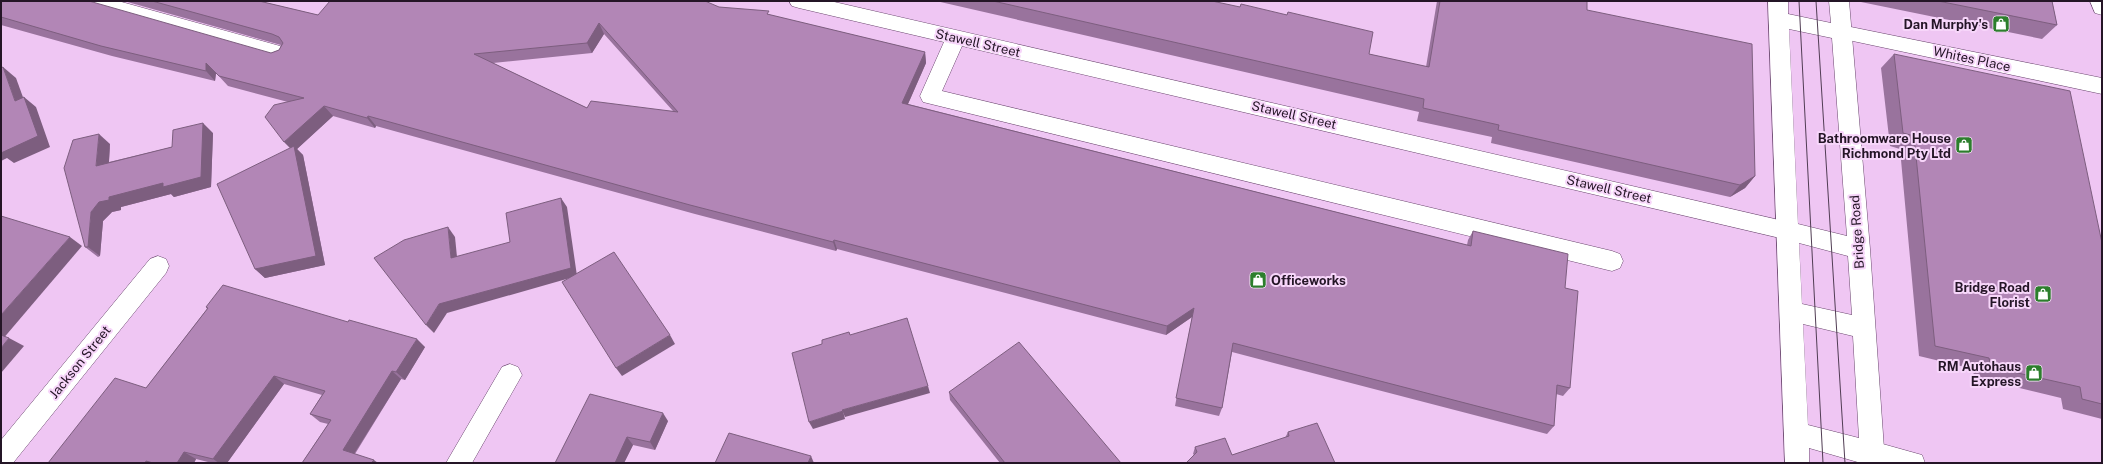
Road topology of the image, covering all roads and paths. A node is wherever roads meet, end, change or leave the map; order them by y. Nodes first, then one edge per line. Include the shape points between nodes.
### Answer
1 (92, 1) edge
2 (159, 1) edge
3 (799, 1) edge
4 (1839, 1) edge
5 (2100, 1) edge
6 (2102, 8) edge
7 (1778, 10) edge
8 (146, 15) junction
9 (1841, 32) junction
10 (956, 38) junction
11 (280, 54) edge
12 (2102, 86) edge
13 (1788, 231) junction
14 (1859, 249) junction
15 (1612, 261) dead end
16 (158, 266) dead end
17 (1790, 311) junction
18 (1863, 328) junction
19 (510, 375) dead end
20 (1796, 433) junction
21 (1872, 458) edge
22 (1, 459) edge
23 (458, 463) edge
24 (1797, 463) edge
25 (1913, 463) edge

1 - 8 street
2 - 8 street
3 - 10 street, Stawell Street
4 - 9 street, Bridge Road
5 - 6 street
7 - 9 street, Whites Place
7 - 13 street
8 - 11 street
9 - 12 street, Whites Place
9 - 14 street, Bridge Road
10 - 13 street, Stawell Street
10 - 15 street via 930,96
13 - 14 street, Stawell Street
13 - 17 street
14 - 18 street, Bridge Road
16 - 22 street, Jackson Street
17 - 18 street
17 - 20 street
18 - 21 street, Bridge Road
19 - 23 street
20 - 21 street
20 - 24 street
21 - 25 street

